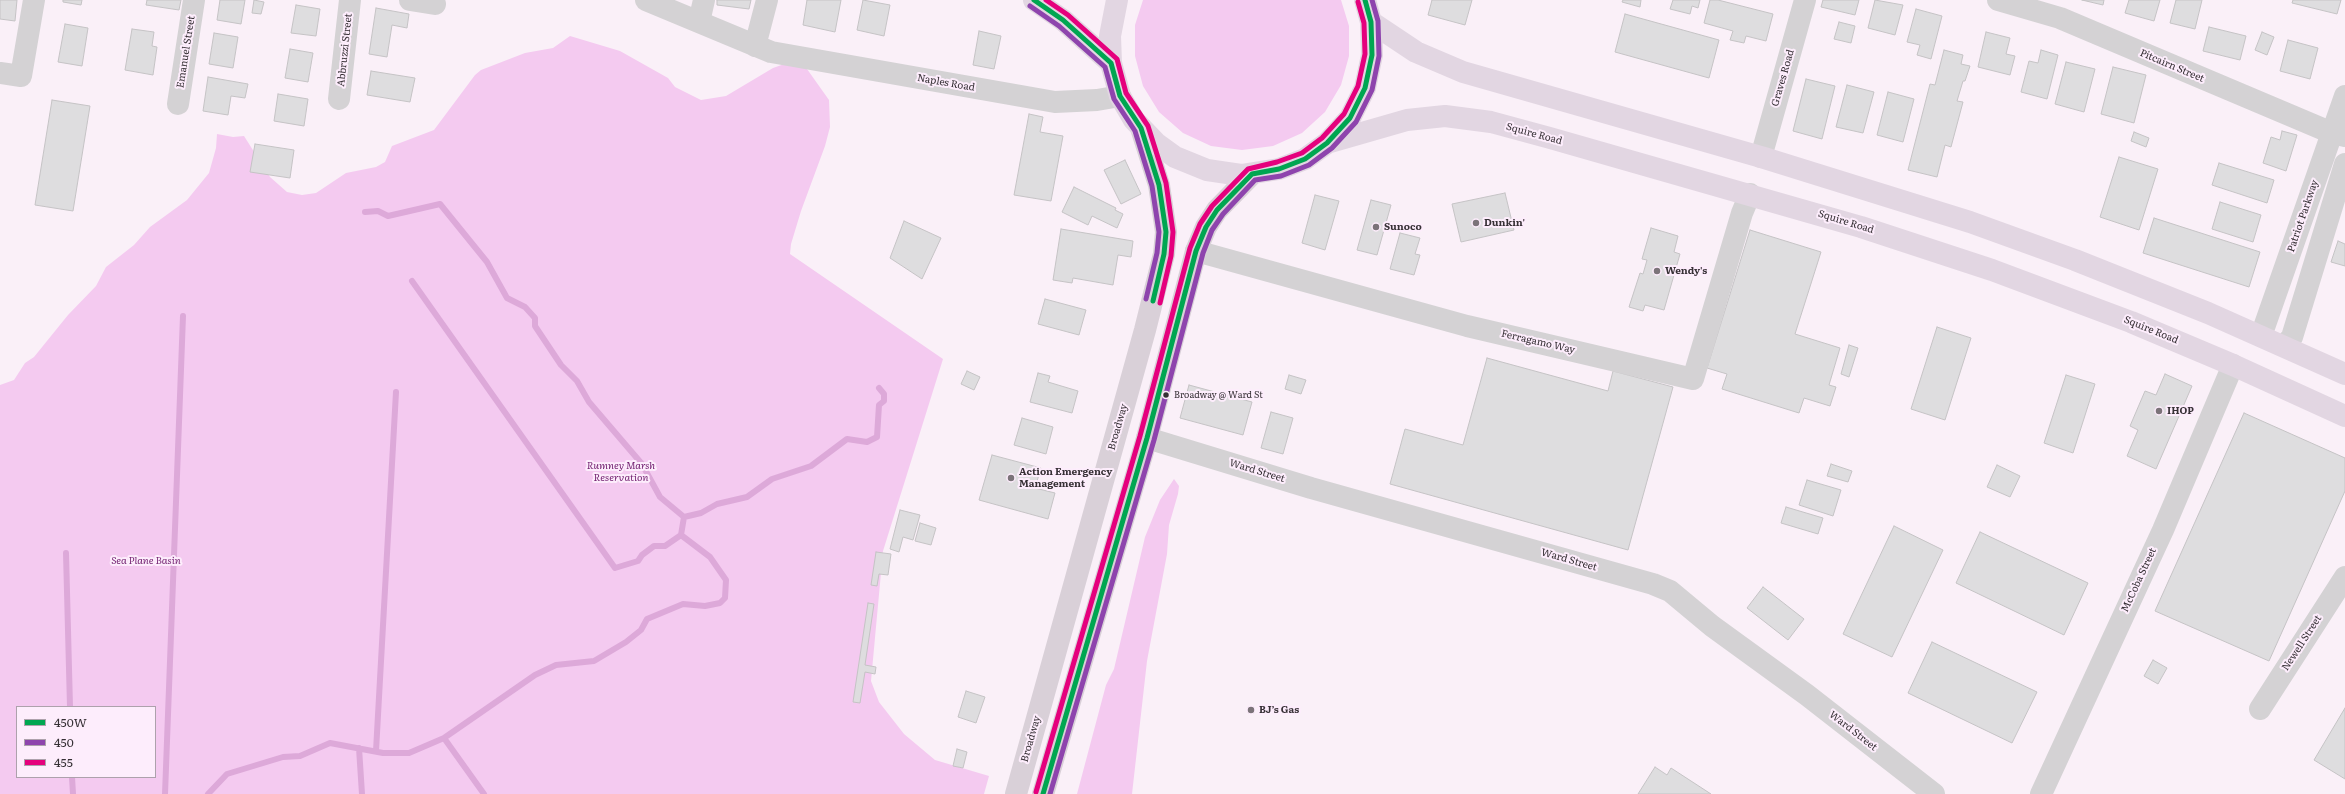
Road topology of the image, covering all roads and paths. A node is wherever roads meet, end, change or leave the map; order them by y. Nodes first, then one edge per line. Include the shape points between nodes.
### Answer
1 (34, 0) edge
2 (194, 0) edge
3 (350, 0) edge
4 (410, 0) edge
5 (646, 0) edge
6 (704, 0) edge
7 (767, 0) edge
8 (1034, 0) edge
9 (1117, 0) edge
10 (1365, 0) edge
11 (1805, 0) edge
12 (1998, 0) edge
13 (435, 4) dead end
14 (699, 22) junction
15 (1371, 22) junction
16 (763, 49) junction
17 (1111, 63) junction
18 (10, 74) edge
19 (1120, 96) junction
20 (2345, 96) edge
21 (339, 100) dead end
22 (178, 104) dead end
23 (1140, 128) junction
24 (2339, 134) edge
25 (1327, 143) junction
26 (1761, 157) junction
27 (2345, 164) edge
28 (1252, 174) junction
29 (1750, 194) junction
30 (1196, 251) junction
31 (2263, 330) junction
32 (2288, 342) junction
33 (2233, 365) junction
34 (2345, 374) edge
35 (2345, 416) edge
36 (1147, 438) junction
37 (2345, 578) edge
38 (2260, 709) dead end
39 (1016, 794) edge
40 (1043, 794) edge
41 (1934, 794) edge
42 (2040, 794) edge

1 - 18 street
2 - 22 street, Emanuel Street
3 - 21 street, Abbruzzi Street
4 - 13 street
5 - 14 street, Naples Road
6 - 14 street
7 - 16 street
8 - 17 highway via 1063,20
9 - 17 highway via 1110,36
10 - 15 highway
11 - 26 street, Graves Road
12 - 24 street, Pitcairn Street via 2060,18
14 - 16 street, Naples Road
15 - 25 highway via 1372,55 1365,88 1350,118
15 - 26 highway via 1416,52 1463,72
16 - 19 street, Naples Road via 1055,102
17 - 19 highway
19 - 23 highway
20 - 24 street, Patriot Parkway
23 - 28 highway via 1161,148 1186,163 1218,173
23 - 39 main road, Broadway via 1160,184 1166,232 1164,254
24 - 31 street, Patriot Parkway
25 - 28 highway via 1292,164
25 - 29 highway, Squire Road via 1407,120 1433,116 1462,117 1550,138
26 - 31 highway via 1872,190 2024,241
27 - 32 street
28 - 30 main road via 1217,210 1206,227
29 - 30 street, Ferragamo Way via 1742,213 1693,379 1467,326
29 - 33 highway, Squire Road via 1992,270 2131,322
30 - 36 main road
31 - 32 highway
32 - 34 highway
33 - 35 highway, Squire Road
33 - 42 street, McCoba Street via 2163,530
36 - 40 main road
36 - 41 street, Ward Street via 1670,591 1712,626 1807,695
37 - 38 street, Newell Street

